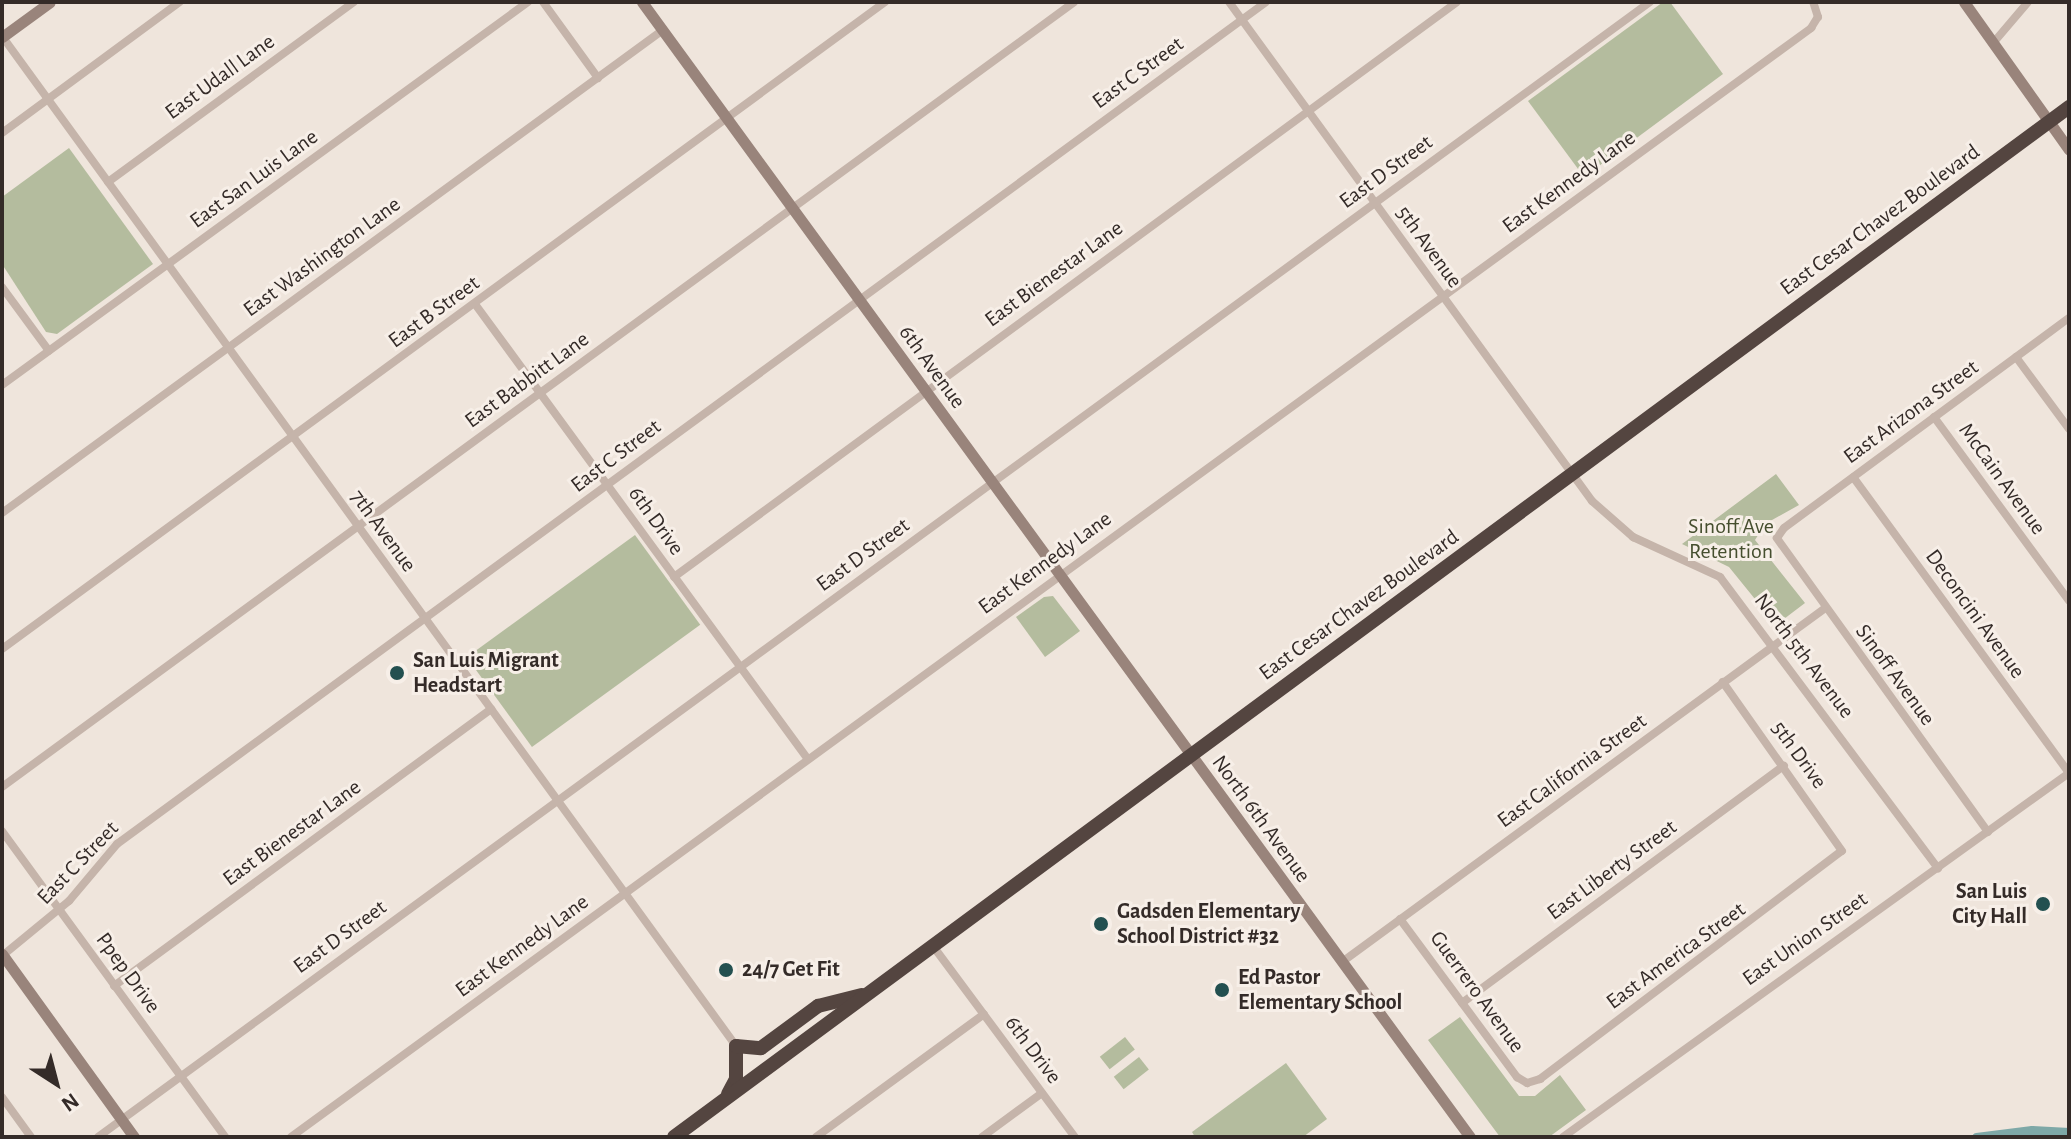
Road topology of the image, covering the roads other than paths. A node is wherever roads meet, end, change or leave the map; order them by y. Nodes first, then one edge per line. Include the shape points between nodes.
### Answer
1 (50, 2) edge
2 (180, 2) edge
3 (354, 2) edge
4 (528, 2) edge
5 (543, 2) edge
6 (642, 2) edge
7 (885, 2) edge
8 (1074, 2) edge
9 (1229, 2) edge
10 (1266, 2) edge
11 (1457, 2) edge
12 (1650, 2) edge
13 (1813, 2) edge
14 (1964, 2) edge
15 (2028, 2) edge
16 (1242, 20) junction
17 (663, 30) junction
18 (2, 36) edge
19 (1994, 42) junction
20 (598, 78) junction
21 (48, 99) junction
22 (2069, 107) edge
23 (1308, 109) junction
24 (726, 118) junction
25 (2050, 121) junction
26 (2, 133) edge
27 (2069, 150) edge
28 (108, 182) junction
29 (1375, 203) junction
30 (792, 208) junction
31 (168, 265) junction
32 (2, 287) edge
33 (1443, 296) junction
34 (858, 299) junction
35 (475, 304) junction
36 (2069, 318) edge
37 (228, 347) junction
38 (49, 351) junction
39 (2016, 357) junction
40 (2, 385) edge
41 (540, 392) junction
42 (925, 392) junction
43 (1934, 417) junction
44 (2069, 429) edge
45 (292, 436) junction
46 (1573, 475) junction
47 (1853, 477) junction
48 (991, 483) junction
49 (608, 485) junction
50 (2, 513) edge
51 (358, 527) junction
52 (1777, 538) joint
53 (1058, 576) junction
54 (674, 577) junction
55 (2069, 601) edge
56 (1824, 609) junction
57 (425, 618) junction
58 (1774, 645) junction
59 (2, 649) edge
60 (740, 667) junction
61 (1723, 682) junction
62 (491, 709) junction
63 (1190, 756) junction
64 (807, 758) junction
65 (1784, 766) junction
66 (2069, 773) edge
67 (2, 787) edge
68 (557, 801) junction
69 (2, 831) edge
70 (1988, 832) junction
71 (1842, 851) joint
72 (1938, 868) junction
73 (625, 893) junction
74 (59, 910) junction
75 (1400, 919) junction
76 (933, 946) junction
77 (2, 955) edge
78 (1342, 962) junction
79 (114, 986) junction
80 (870, 993) junction
81 (1462, 1003) junction
82 (984, 1014) junction
83 (736, 1046) junction
84 (181, 1077) junction
85 (1527, 1083) joint
86 (1042, 1093) junction
87 (2, 1097) edge
88 (725, 1100) junction
89 (121, 1120) junction
90 (31, 1137) edge
91 (98, 1137) edge
92 (134, 1137) edge
93 (225, 1137) edge
94 (291, 1137) edge
95 (674, 1137) edge
96 (816, 1137) edge
97 (982, 1137) edge
98 (1075, 1137) edge
99 (1470, 1137) edge
100 (1563, 1137) edge

1 - 18 street
2 - 21 street
3 - 28 street, East Udall Lane
4 - 31 street, East San Luis Lane
5 - 20 street
6 - 17 street, 6th Avenue
7 - 24 street, East B Street
8 - 30 street, East Babbitt Lane
9 - 16 street, 5th Avenue
10 - 16 street, East C Street
11 - 23 street, East Bienestar Lane
12 - 29 street, East D Street
13 - 33 street, East Kennedy Lane via 1818,17 1811,28
14 - 19 street
15 - 19 street
16 - 23 street, 5th Avenue
16 - 34 street, East C Street
17 - 20 street, East Washington Lane
17 - 24 street, 6th Avenue
18 - 21 street, 7th Avenue
19 - 25 street
20 - 37 street, East Washington Lane
21 - 26 street
21 - 28 street, 7th Avenue
22 - 25 highway, East Cesar Chavez Boulevard
23 - 29 street, 5th Avenue
23 - 42 street, East Bienestar Lane
24 - 30 street, 6th Avenue
24 - 35 street, East B Street
25 - 27 street
25 - 46 highway, East Cesar Chavez Boulevard
28 - 31 street, 7th Avenue
29 - 33 street, 5th Avenue
29 - 48 street, East D Street
30 - 34 street, 6th Avenue
30 - 41 street, East Babbitt Lane
31 - 37 street, 7th Avenue
31 - 38 street, East San Luis Lane
32 - 38 street
33 - 46 street, 5th Avenue
33 - 53 street, East Kennedy Lane
34 - 42 street, 6th Avenue
34 - 49 street, East C Street
35 - 41 street, 6th Drive
35 - 45 street, East B Street
36 - 39 street, East Arizona Street
37 - 45 street, 7th Avenue
37 - 50 street, East Washington Lane
38 - 40 street, East San Luis Lane
39 - 43 street, East Arizona Street
39 - 44 street
41 - 49 street, 6th Drive
41 - 51 street, East Babbitt Lane
42 - 48 street, 6th Avenue
42 - 54 street, East Bienestar Lane
43 - 47 street, East Arizona Street
43 - 55 street, McCain Avenue
45 - 51 street, 7th Avenue
45 - 59 street, East B Street
46 - 58 street, North 5th Avenue via 1616,525 1720,577
46 - 63 highway, East Cesar Chavez Boulevard
47 - 52 street, East Arizona Street
47 - 66 street, Deconcini Avenue
48 - 53 street, 6th Avenue
48 - 60 street, East D Street
49 - 54 street, 6th Drive
49 - 57 street, East C Street
51 - 57 street, 7th Avenue
51 - 67 street, East Babbitt Lane
52 - 56 street, Sinoff Avenue
53 - 63 street, 6th Avenue
53 - 64 street, East Kennedy Lane
54 - 60 street, 6th Drive
56 - 58 street, East California Street
56 - 70 street, Sinoff Avenue
57 - 62 street, 7th Avenue
57 - 74 street, East C Street via 117,844
58 - 61 street, East California Street
58 - 72 street, North 5th Avenue
60 - 64 street, 6th Drive
60 - 68 street, East D Street
61 - 65 street, 5th Drive
61 - 75 street, East California Street
62 - 68 street, 7th Avenue
62 - 79 street, East Bienestar Lane
63 - 76 highway, East Cesar Chavez Boulevard
63 - 78 street, North 6th Avenue
64 - 73 street, East Kennedy Lane
65 - 71 street, 5th Drive
65 - 81 street, East Liberty Street
66 - 70 street, East Union Street
68 - 73 street, 7th Avenue
68 - 84 street, East D Street
69 - 74 street, Ppep Drive
70 - 72 street, East Union Street
71 - 85 street, East America Street via 1553,1069
72 - 100 street, East Union Street
73 - 83 street, 7th Avenue
73 - 94 street, East Kennedy Lane
74 - 77 street, East C Street
74 - 79 street, Ppep Drive
75 - 78 street, East California Street
75 - 81 street, Guerrero Avenue
76 - 80 highway, East Cesar Chavez Boulevard
76 - 82 street, 6th Drive
77 - 89 street
78 - 99 street, North 6th Avenue
79 - 84 street, Ppep Drive
80 - 83 highway via 818,1006 761,1048
80 - 88 highway, East Cesar Chavez Boulevard
81 - 85 street, Guerrero Avenue
82 - 86 street, 6th Drive
82 - 96 street
83 - 88 highway via 736,1079
84 - 89 street, East D Street
84 - 93 street, Ppep Drive
86 - 97 street
86 - 98 street, 6th Drive
87 - 90 street
88 - 95 highway, East Cesar Chavez Boulevard
89 - 91 street, East D Street
89 - 92 street

